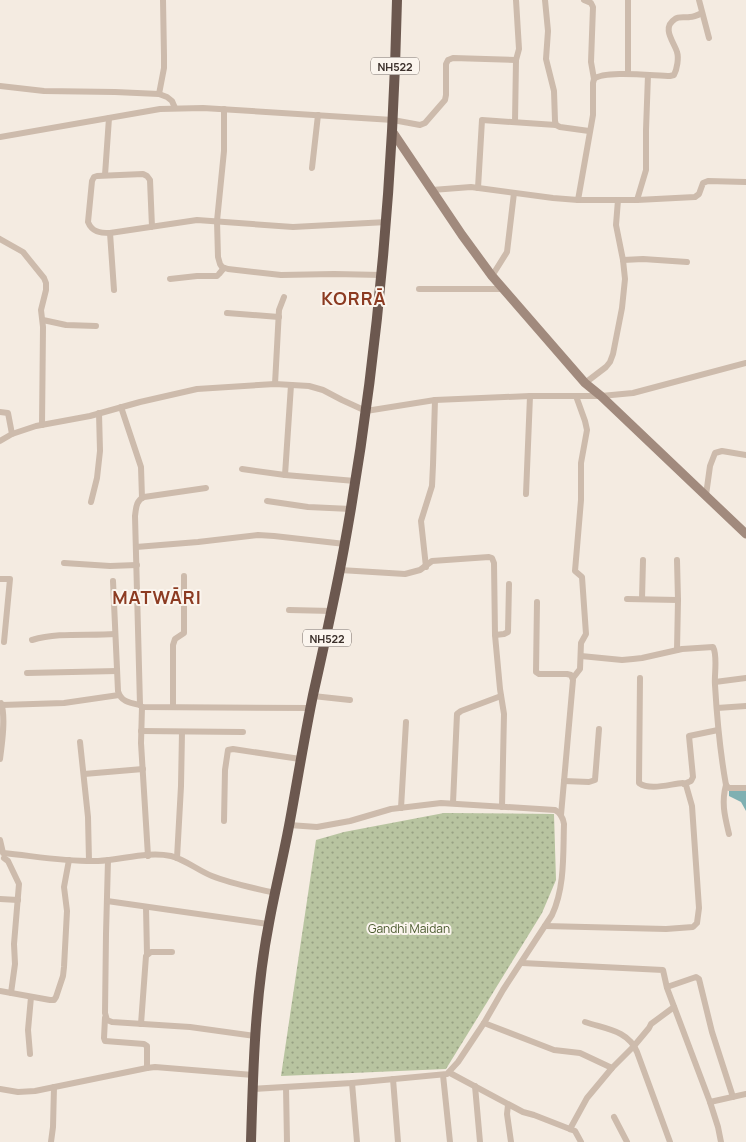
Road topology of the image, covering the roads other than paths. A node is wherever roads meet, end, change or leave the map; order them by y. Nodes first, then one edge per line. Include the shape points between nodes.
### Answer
1 (163, 0) edge
2 (397, 0) edge
3 (516, 0) edge
4 (545, 0) edge
5 (584, 0) edge
6 (628, 0) edge
7 (699, 0) edge
8 (702, 13) junction
9 (710, 38) dead end
10 (516, 60) junction
11 (628, 74) junction
12 (648, 75) junction
13 (594, 79) junction
14 (0, 86) edge
15 (159, 94) junction
16 (176, 108) junction
17 (224, 109) junction
18 (318, 115) junction
19 (109, 118) junction
20 (393, 120) junction
21 (515, 122) junction
22 (556, 125) junction
23 (392, 131) junction
24 (589, 131) junction
25 (0, 137) edge
26 (312, 168) dead end
27 (105, 175) junction
28 (746, 182) edge
29 (478, 188) junction
30 (432, 190) junction
31 (514, 193) junction
32 (578, 200) junction
33 (618, 200) junction
34 (637, 200) junction
35 (217, 221) junction
36 (387, 222) junction
37 (152, 227) junction
38 (110, 232) junction
39 (0, 239) edge
40 (623, 260) junction
41 (687, 262) dead end
42 (224, 268) junction
43 (382, 275) junction
44 (492, 276) junction
45 (170, 279) dead end
46 (504, 289) junction
47 (114, 290) dead end
48 (419, 290) dead end
49 (284, 297) dead end
50 (227, 313) dead end
51 (279, 317) junction
52 (43, 320) junction
53 (96, 326) dead end
54 (746, 362) edge
55 (585, 383) junction
56 (275, 384) junction
57 (291, 385) junction
58 (530, 396) junction
59 (576, 396) junction
60 (601, 396) junction
61 (435, 400) junction
62 (122, 407) junction
63 (366, 411) junction
64 (0, 412) edge
65 (99, 413) junction
66 (42, 425) junction
67 (12, 434) junction
68 (0, 441) edge
69 (746, 455) edge
70 (242, 469) dead end
71 (285, 475) junction
72 (355, 481) junction
73 (206, 488) dead end
74 (526, 494) dead end
75 (706, 496) junction
76 (142, 498) junction
77 (267, 501) dead end
78 (91, 502) dead end
79 (351, 509) junction
80 (746, 534) edge
81 (345, 544) junction
82 (136, 547) junction
83 (642, 560) dead end
84 (677, 560) dead end
85 (64, 563) dead end
86 (137, 565) junction
87 (426, 567) junction
88 (340, 570) junction
89 (184, 576) dead end
90 (0, 579) edge
91 (113, 581) dead end
92 (509, 584) dead end
93 (627, 599) dead end
94 (642, 599) junction
95 (678, 600) junction
96 (537, 602) dead end
97 (289, 610) dead end
98 (332, 611) junction
99 (116, 634) junction
100 (494, 634) junction
101 (32, 640) dead end
102 (4, 642) dead end
103 (677, 650) junction
104 (581, 656) junction
105 (117, 671) junction
106 (27, 673) dead end
107 (573, 678) junction
108 (640, 678) dead end
109 (746, 678) edge
110 (715, 682) junction
111 (119, 696) junction
112 (313, 696) junction
113 (501, 696) junction
114 (350, 700) dead end
115 (1, 704) edge
116 (141, 706) junction
117 (746, 706) edge
118 (173, 707) junction
119 (311, 708) junction
120 (717, 708) junction
121 (406, 722) dead end
122 (599, 729) dead end
123 (718, 730) junction
124 (142, 731) junction
125 (182, 732) junction
126 (243, 732) dead end
127 (80, 742) dead end
128 (0, 758) edge
129 (300, 759) junction
130 (143, 769) junction
131 (84, 774) junction
132 (564, 781) junction
133 (684, 784) junction
134 (726, 785) junction
135 (746, 788) edge
136 (453, 803) junction
137 (502, 807) junction
138 (401, 808) junction
139 (561, 815) junction
140 (224, 821) dead end
141 (289, 825) junction
142 (729, 834) dead end
143 (0, 840) edge
144 (3, 855) junction
145 (148, 856) junction
146 (177, 858) junction
147 (69, 860) junction
148 (108, 860) junction
149 (90, 861) junction
150 (0, 864) edge
151 (275, 894) junction
152 (0, 899) edge
153 (18, 900) junction
154 (107, 901) junction
155 (146, 906) junction
156 (268, 924) junction
157 (545, 926) junction
158 (172, 952) dead end
159 (147, 954) junction
160 (522, 963) junction
161 (667, 987) junction
162 (0, 991) edge
163 (11, 993) junction
164 (31, 997) junction
165 (674, 1007) junction
166 (105, 1018) junction
167 (585, 1022) dead end
168 (484, 1023) junction
169 (140, 1024) junction
170 (255, 1036) junction
171 (634, 1046) junction
172 (30, 1054) dead end
173 (148, 1068) junction
174 (612, 1068) junction
175 (253, 1074) junction
176 (446, 1074) junction
177 (393, 1079) junction
178 (352, 1082) junction
179 (474, 1086) junction
180 (54, 1087) junction
181 (286, 1087) junction
182 (0, 1089) edge
183 (252, 1089) junction
184 (746, 1094) edge
185 (732, 1098) junction
186 (710, 1102) junction
187 (508, 1105) junction
188 (614, 1118) dead end
189 (570, 1129) junction
190 (51, 1142) edge
191 (251, 1142) edge
192 (287, 1142) edge
193 (357, 1142) edge
194 (398, 1142) edge
195 (450, 1142) edge
196 (480, 1142) edge
197 (511, 1142) edge
198 (581, 1142) edge
199 (627, 1142) edge
200 (670, 1142) edge
201 (721, 1142) edge

1 - 15 street via 164,62
2 - 20 highway, NH522
3 - 10 street via 519,40
4 - 22 street via 546,58 554,91
5 - 13 street via 591,2 593,7 591,62
6 - 11 street
7 - 8 street
8 - 9 street
8 - 12 street via 678,18 670,25 669,36 677,52 674,75
10 - 20 street via 448,60 445,100 425,123
10 - 21 street
11 - 12 street
11 - 13 street
12 - 34 street via 646,170
13 - 24 street
14 - 15 street via 44,91
15 - 16 street via 167,96
16 - 17 street
16 - 19 street
17 - 18 street
17 - 35 street via 224,151
18 - 20 street
18 - 26 street
19 - 25 street
19 - 27 street
20 - 23 highway, NH522
21 - 22 street
21 - 29 street via 482,120
22 - 24 street
23 - 30 main road
23 - 36 highway, NH522
24 - 32 street
27 - 37 street via 148,176
27 - 38 street via 92,181 88,222 96,232
28 - 34 street via 708,181 703,183 695,197
29 - 30 street
29 - 31 street
30 - 44 main road
31 - 32 street
31 - 44 street via 507,252
32 - 33 street
33 - 34 street
33 - 40 street via 616,225
35 - 36 street via 293,227
35 - 37 street via 197,220
35 - 42 street via 218,257
36 - 43 highway, NH522
37 - 38 street
38 - 47 street
39 - 52 street via 23,252 44,278
40 - 41 street
40 - 55 street via 624,289 613,354 606,367
42 - 43 street via 281,275
42 - 45 street via 215,276
43 - 63 highway, NH522
44 - 46 main road
46 - 48 street
46 - 55 main road
49 - 51 street
50 - 51 street
51 - 56 street
52 - 53 street
52 - 66 street
54 - 60 street via 633,393
55 - 60 main road
56 - 57 street
56 - 62 street via 197,389
57 - 63 street via 323,390
57 - 71 street
58 - 59 street
58 - 61 street
58 - 74 street
59 - 60 street
59 - 104 street via 587,430 581,463 575,572 582,577 586,632 581,643
60 - 75 main road
61 - 63 street
61 - 87 street via 432,486 421,521
62 - 65 street
62 - 76 street via 141,467
63 - 72 highway, NH522
64 - 67 street via 8,413
65 - 66 street
65 - 78 street via 100,452
66 - 67 street
67 - 68 street
69 - 75 street via 715,453
70 - 71 street
71 - 72 street
72 - 79 highway, NH522
73 - 76 street
75 - 80 main road
76 - 82 street via 135,516
77 - 79 street
79 - 81 highway, NH522
81 - 82 street via 258,535
81 - 88 highway, NH522
82 - 86 street
83 - 94 street
84 - 95 street
85 - 86 street
86 - 116 street
87 - 88 street via 405,574
87 - 100 street via 435,560 492,558
88 - 98 highway, NH522
89 - 118 street via 184,633 173,644
90 - 102 street via 10,579
91 - 99 street
92 - 100 street via 508,632
93 - 94 street
94 - 95 street
95 - 103 street
96 - 107 street via 536,672 567,674
97 - 98 street
98 - 112 highway, NH522
99 - 101 street via 54,635
99 - 105 street
100 - 113 street
103 - 104 street via 622,660
103 - 110 street via 713,647
104 - 107 street via 580,670
105 - 106 street
105 - 111 street
107 - 132 street
108 - 133 street via 639,784
109 - 110 street
110 - 120 street
111 - 115 street via 69,703
111 - 116 street
112 - 114 street
112 - 119 highway, NH522
113 - 136 street via 457,714
113 - 137 street via 504,714
115 - 128 street via 3,737
116 - 118 street
116 - 124 street
117 - 120 street
118 - 119 street
119 - 129 highway, NH522
120 - 123 street
121 - 138 street
122 - 132 street via 595,780
123 - 133 street via 689,736 693,777
123 - 134 street
124 - 125 street
124 - 130 street
125 - 126 street
125 - 146 street
127 - 131 street
129 - 140 street via 228,750
129 - 141 highway, NH522
130 - 131 street
130 - 145 street
131 - 149 street
132 - 139 street
133 - 157 street via 692,806 699,908 695,925 666,929
134 - 135 street via 729,788
134 - 142 street via 723,800
136 - 137 street
136 - 138 street
137 - 139 street via 550,809
138 - 141 street via 317,827
139 - 157 street via 564,824 560,889
141 - 151 highway, NH522
143 - 144 street
144 - 147 street
144 - 150 street
144 - 153 street via 19,884
145 - 146 street
145 - 148 street
146 - 151 street via 214,877
147 - 149 street
147 - 164 street via 64,887 67,910 63,976 55,999
148 - 149 street
148 - 154 street
151 - 156 highway, NH522
152 - 153 street
153 - 163 street
154 - 155 street
154 - 166 street
155 - 156 street
155 - 159 street
156 - 170 highway, NH522
157 - 160 street
158 - 159 street
159 - 169 street
160 - 161 street via 662,970
160 - 168 street
161 - 165 street
161 - 185 street via 696,977 699,979
162 - 163 street
163 - 164 street
164 - 172 street
165 - 171 street via 652,1024
165 - 186 street
166 - 169 street via 109,1022
166 - 173 street via 105,1041 144,1044 147,1046
167 - 171 street via 623,1034
168 - 174 street via 554,1050 580,1053
168 - 176 street
169 - 170 street
170 - 175 highway, NH522
171 - 174 street
171 - 200 street
173 - 175 street
173 - 180 street
174 - 189 street via 587,1098
175 - 183 highway, NH522
176 - 177 street
176 - 179 street
176 - 195 street
177 - 178 street
177 - 194 street
178 - 181 street
178 - 193 street
179 - 187 street
179 - 196 street
180 - 182 street via 26,1092
180 - 190 street
181 - 183 street
181 - 192 street
183 - 191 highway, NH522
184 - 185 street
185 - 186 street
186 - 201 street
187 - 189 street
187 - 197 street
188 - 199 street
189 - 198 street via 575,1131

